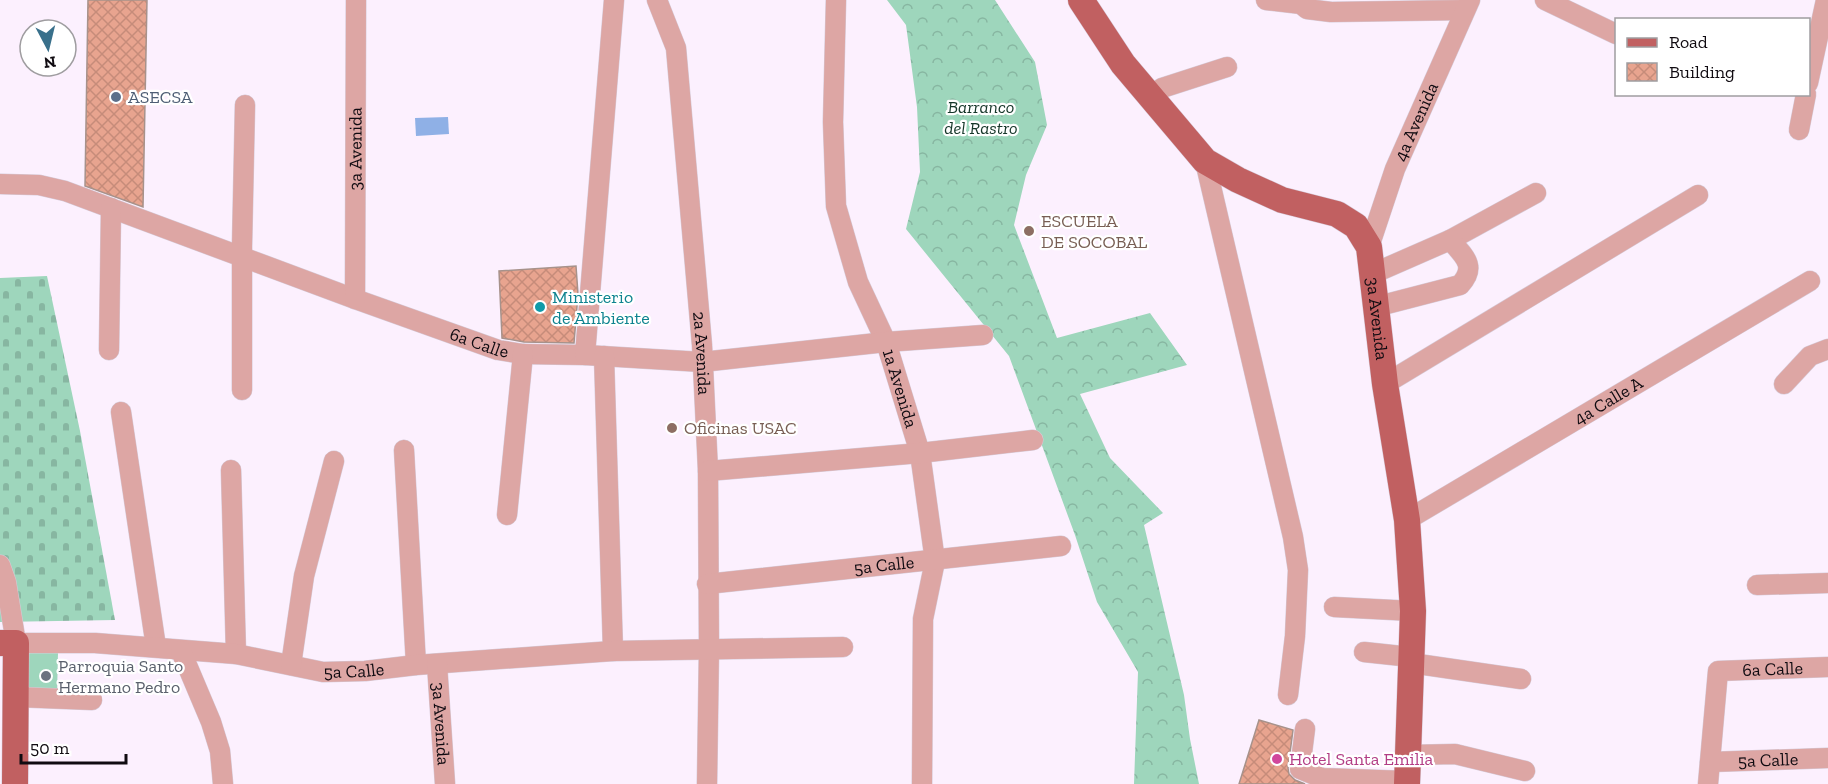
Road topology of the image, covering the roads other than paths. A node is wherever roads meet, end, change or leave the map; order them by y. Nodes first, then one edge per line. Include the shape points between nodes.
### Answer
1 (356, 0) edge
2 (614, 0) edge
3 (657, 0) edge
4 (836, 0) edge
5 (1081, 0) edge
6 (1266, 0) edge
7 (1545, 0) edge
8 (1826, 0) edge
9 (1302, 2) edge
10 (1468, 5) edge
11 (1615, 33) edge
12 (1811, 61) edge
13 (1227, 67) dead end
14 (1150, 96) junction
15 (1806, 96) edge
16 (245, 105) dead end
17 (1799, 130) dead end
18 (1205, 162) junction
19 (0, 184) edge
20 (1536, 193) dead end
21 (1698, 195) dead end
22 (111, 208) junction
23 (1450, 240) junction
24 (1369, 247) junction
25 (242, 257) junction
26 (1372, 274) junction
27 (1810, 282) dead end
28 (354, 299) junction
29 (1375, 307) junction
30 (983, 335) dead end
31 (886, 342) junction
32 (1828, 349) edge
33 (109, 350) dead end
34 (523, 354) junction
35 (595, 355) junction
36 (702, 362) junction
37 (1385, 384) junction
38 (1784, 384) dead end
39 (243, 390) dead end
40 (121, 412) dead end
41 (1033, 440) dead end
42 (404, 450) dead end
43 (920, 453) junction
44 (334, 461) dead end
45 (231, 470) dead end
46 (708, 471) junction
47 (507, 515) dead end
48 (1407, 520) junction
49 (1061, 546) dead end
50 (935, 561) junction
51 (0, 565) edge
52 (1828, 583) edge
53 (707, 584) junction
54 (1757, 585) dead end
55 (1334, 607) dead end
56 (1413, 611) junction
57 (8, 643) edge
58 (156, 647) junction
59 (843, 647) dead end
60 (709, 648) junction
61 (181, 651) junction
62 (613, 651) junction
63 (1364, 652) dead end
64 (236, 654) junction
65 (1411, 660) junction
66 (437, 664) junction
67 (291, 665) junction
68 (416, 665) junction
69 (1828, 667) edge
70 (1521, 679) dead end
71 (1288, 695) dead end
72 (16, 697) junction
73 (92, 700) dead end
74 (1305, 729) dead end
75 (1408, 755) junction
76 (1828, 758) edge
77 (1710, 762) junction
78 (1525, 771) dead end
79 (1407, 783) edge
80 (15, 784) edge
81 (223, 784) edge
82 (445, 784) edge
83 (707, 784) edge
84 (922, 784) edge
85 (1708, 784) edge

1 - 28 street, 3a Avenida
2 - 35 street
3 - 36 street, 2a Avenida via 676,48
4 - 31 street, 1a Avenida via 836,206 858,282
5 - 14 main road, 3a Avenida via 1123,64
6 - 9 street
7 - 11 street
8 - 12 street
9 - 10 street via 1307,9 1331,12
10 - 24 street, 4a Avenida via 1395,169
13 - 14 street via 1162,88
14 - 18 main road, 3a Avenida
15 - 17 street
16 - 25 street
18 - 24 main road, 3a Avenida via 1282,200 1337,214 1356,226
18 - 71 street via 1293,537 1298,570
19 - 22 street, 6a Calle via 39,185
20 - 23 street
21 - 37 street
22 - 25 street, 6a Calle
22 - 33 street
23 - 26 street
23 - 29 street via 1466,259 1467,279 1460,285
24 - 26 main road, 3a Avenida
25 - 28 street, 6a Calle
25 - 39 street
26 - 29 main road, 3a Avenida
27 - 48 street, 4a Calle A
28 - 34 street, 6a Calle via 498,350
29 - 37 main road, 3a Avenida
30 - 31 street, 6a Calle
31 - 36 street, 6a Calle
31 - 43 street, 1a Avenida
32 - 38 street via 1810,356
34 - 35 street, 6a Calle
34 - 47 street
35 - 36 street, 6a Calle
35 - 62 street
36 - 46 street, 2a Avenida
37 - 48 main road, 3a Avenida
40 - 58 street
41 - 43 street
42 - 68 street
43 - 46 street
43 - 50 street, 1a Avenida
44 - 67 street via 304,576
45 - 64 street
46 - 53 street, 2a Avenida
48 - 56 main road, 3a Avenida
49 - 50 street, 5a Calle
50 - 53 street, 5a Calle
50 - 84 street, 1a Avenida via 923,619
51 - 57 street via 6,582
52 - 54 street
53 - 60 street, 2a Avenida
55 - 56 street
56 - 65 main road, 3a Avenida
57 - 58 street, 5a Calle
57 - 72 main road
58 - 61 street, 5a Calle
59 - 60 street, 5a Calle
60 - 62 street, 5a Calle
60 - 83 street, 2a Avenida
61 - 64 street, 5a Calle
61 - 81 street via 211,722 220,751
62 - 66 street, 5a Calle
63 - 65 street
64 - 67 street, 5a Calle
65 - 70 street
65 - 75 main road, 3a Avenida
66 - 68 street, 5a Calle
66 - 82 street, 3a Avenida
67 - 68 street, 5a Calle via 323,672
69 - 77 street, 6a Calle via 1718,671
72 - 73 street
72 - 80 main road
74 - 79 street via 1300,768 1322,778
75 - 78 street via 1455,754
75 - 79 main road, 3a Avenida
76 - 77 street, 5a Calle
77 - 85 street

